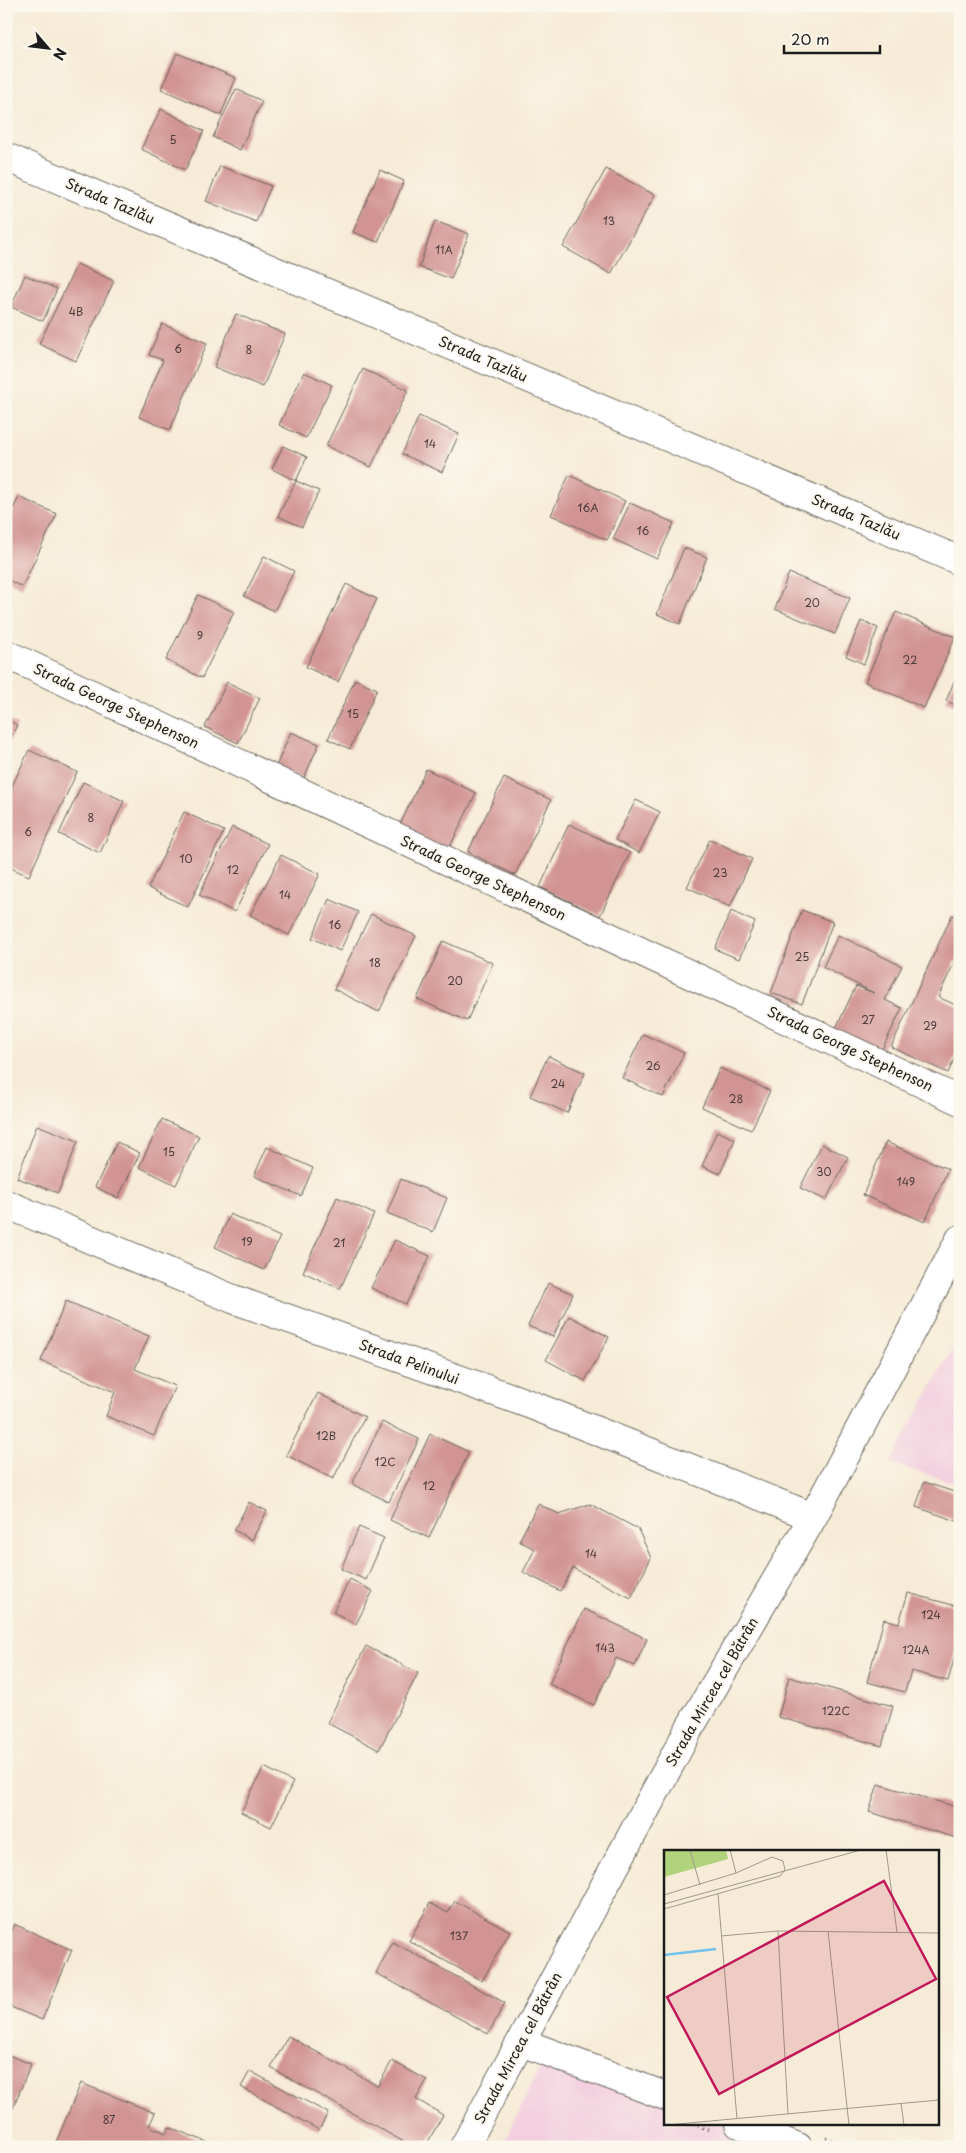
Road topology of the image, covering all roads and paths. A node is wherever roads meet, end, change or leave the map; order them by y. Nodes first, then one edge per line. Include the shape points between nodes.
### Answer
1 (6, 156) edge
2 (960, 561) edge
3 (6, 654) edge
4 (960, 1101) edge
5 (6, 1204) edge
6 (960, 1238) edge
7 (814, 1517) junction
8 (521, 2042) junction
9 (664, 2096) edge
10 (744, 2126) edge
11 (464, 2147) edge
12 (798, 2147) edge

1 - 2 street, Strada Tazlău
3 - 4 street, Strada George Stephenson
5 - 7 street, Strada Pelinului via 233,1299 529,1404
6 - 7 street, Strada Mircea cel Bătrân
7 - 8 street, Strada Mircea cel Bătrân via 689,1729
8 - 9 street
8 - 11 street, Strada Mircea cel Bătrân
10 - 12 street

